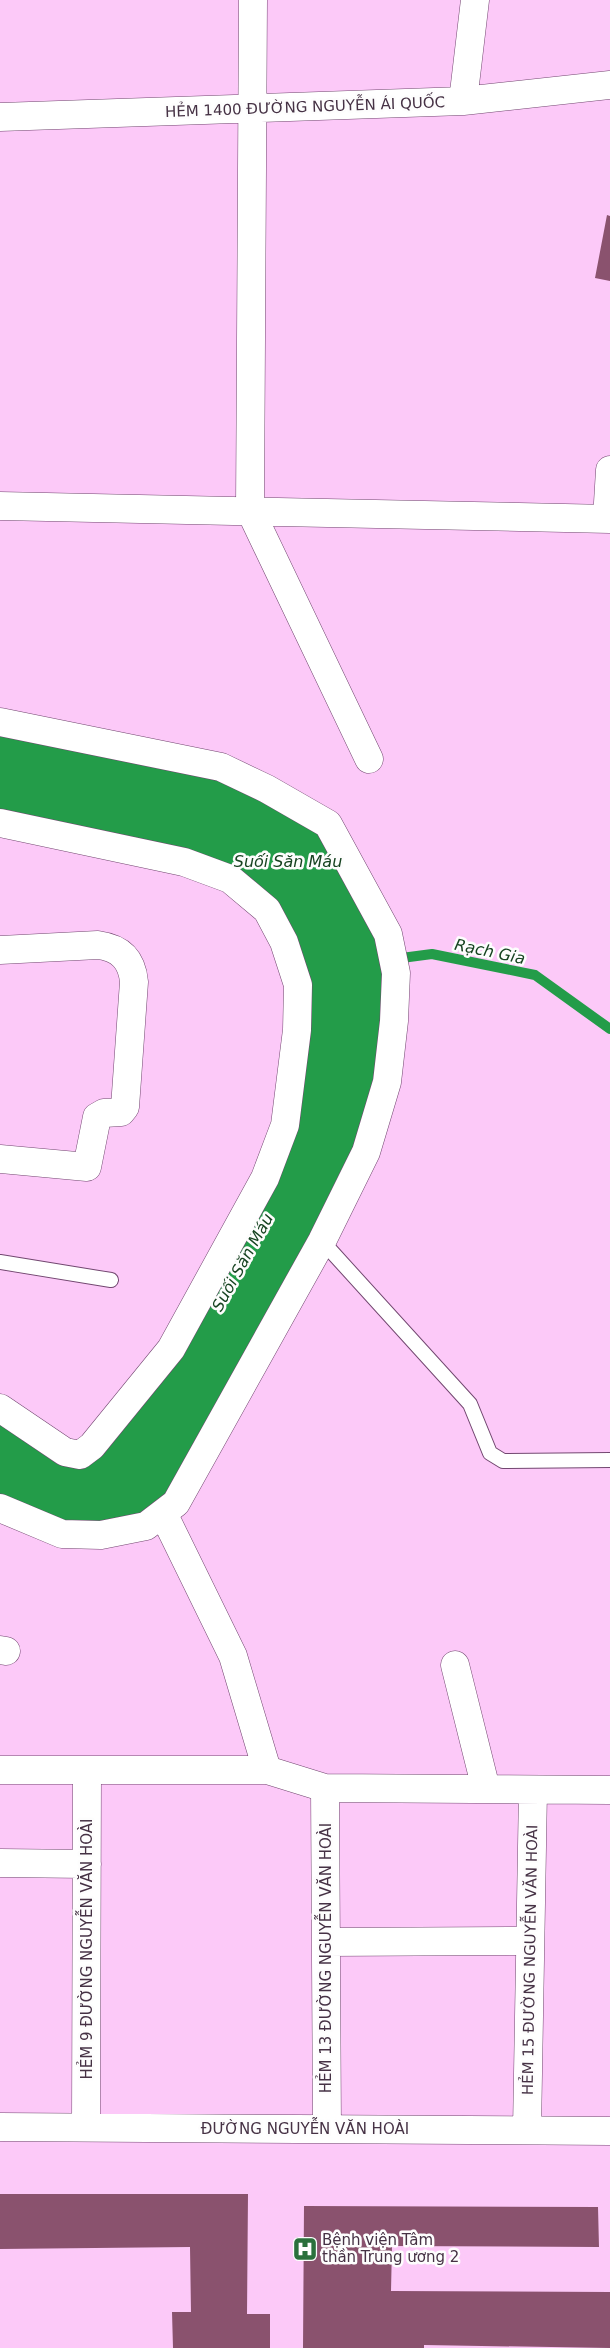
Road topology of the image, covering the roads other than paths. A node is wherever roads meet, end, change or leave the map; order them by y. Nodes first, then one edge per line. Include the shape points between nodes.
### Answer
1 (252, 0) edge
2 (475, 0) edge
3 (610, 85) edge
4 (463, 101) junction
5 (252, 110) junction
6 (0, 117) edge
7 (610, 470) edge
8 (0, 506) edge
9 (250, 510) junction
10 (608, 519) edge
11 (0, 722) edge
12 (368, 759) dead end
13 (0, 823) edge
14 (0, 950) edge
15 (0, 1159) edge
16 (322, 1241) junction
17 (0, 1262) edge
18 (111, 1280) dead end
19 (0, 1408) edge
20 (610, 1460) edge
21 (0, 1508) edge
22 (163, 1513) junction
23 (455, 1666) dead end
24 (0, 1770) edge
25 (87, 1770) junction
26 (267, 1770) junction
27 (326, 1788) junction
28 (486, 1789) junction
29 (533, 1790) junction
30 (610, 1790) edge
31 (0, 1863) edge
32 (87, 1864) junction
33 (530, 1941) junction
34 (326, 1942) junction
35 (0, 2127) edge
36 (86, 2127) junction
37 (327, 2129) junction
38 (527, 2130) junction
39 (610, 2131) edge

1 - 5 street
2 - 4 street
3 - 4 street, HẺM 1400 ĐƯỜNG NGUYỄN ÁI QUỐC
4 - 5 street, HẺM 1400 ĐƯỜNG NGUYỄN ÁI QUỐC
5 - 6 street, HẺM 1400 ĐƯỜNG NGUYỄN ÁI QUỐC
5 - 9 street
7 - 10 street
8 - 9 street
9 - 10 street
9 - 12 street
11 - 16 street via 222,767 328,824 388,934 396,972 387,1082 366,1152
13 - 19 street via 184,862 230,879 267,910 284,942 298,985 297,1030 284,1126 265,1178 171,1349 92,1446 80,1455 65,1452
14 - 15 street via 110,947 131,964 134,982 125,1107 121,1112 97,1116 87,1166
16 - 20 lane via 470,1404 492,1456 503,1461
16 - 22 street via 176,1503
17 - 18 lane
21 - 22 street via 62,1534 101,1535 146,1526
22 - 26 street via 233,1656
23 - 28 street
24 - 25 street
25 - 26 street
25 - 32 street, HẺM 9 ĐƯỜNG NGUYỄN VĂN HOÀI
26 - 27 street
27 - 28 street
27 - 34 street, HẺM 13 ĐƯỜNG NGUYỄN VĂN HOÀI
28 - 29 street
29 - 30 street
29 - 33 street, HẺM 15 ĐƯỜNG NGUYỄN VĂN HOÀI
31 - 32 street
32 - 36 street, HẺM 9 ĐƯỜNG NGUYỄN VĂN HOÀI
33 - 34 street
33 - 38 street, HẺM 15 ĐƯỜNG NGUYỄN VĂN HOÀI
34 - 37 street, HẺM 13 ĐƯỜNG NGUYỄN VĂN HOÀI
35 - 36 street, ĐƯỜNG NGUYỄN VĂN HOÀI
36 - 37 street, ĐƯỜNG NGUYỄN VĂN HOÀI
37 - 38 street, ĐƯỜNG NGUYỄN VĂN HOÀI
38 - 39 street, ĐƯỜNG NGUYỄN VĂN HOÀI

